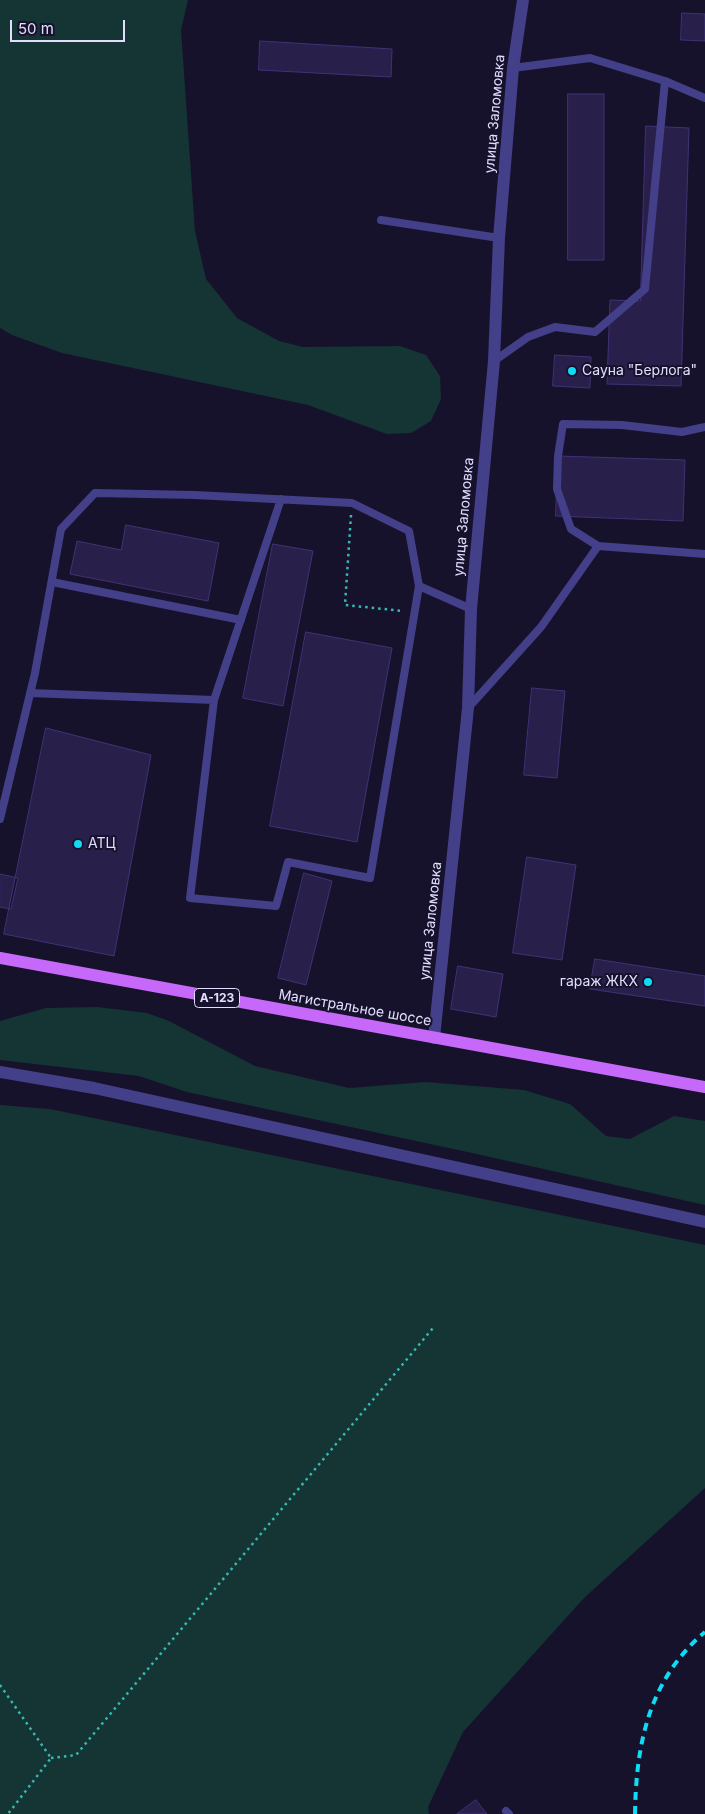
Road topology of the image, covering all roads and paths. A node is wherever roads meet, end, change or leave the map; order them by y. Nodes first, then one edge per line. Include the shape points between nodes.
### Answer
1 (523, 0) edge
2 (513, 68) junction
3 (665, 81) junction
4 (705, 98) edge
5 (381, 220) dead end
6 (499, 238) junction
7 (494, 361) junction
8 (705, 427) edge
9 (281, 499) junction
10 (352, 503) junction
11 (598, 546) junction
12 (705, 554) edge
13 (52, 582) junction
14 (419, 586) junction
15 (471, 609) junction
16 (414, 612) junction
17 (241, 620) junction
18 (30, 693) junction
19 (214, 700) junction
20 (468, 708) junction
21 (0, 819) edge
22 (0, 958) edge
23 (434, 1038) junction
24 (0, 1072) edge
25 (705, 1087) edge
26 (705, 1222) edge
27 (433, 1328) dead end
28 (0, 1684) edge
29 (50, 1758) junction
30 (8, 1814) edge

1 - 2 street, улица Заломовка
2 - 3 lane via 590,58
2 - 6 street, улица Заломовка
3 - 4 lane
3 - 7 lane via 645,290 595,332 556,328 528,337
5 - 6 lane
6 - 7 street, улица Заломовка
7 - 15 street, улица Заломовка
8 - 11 lane via 682,432 622,425 564,424 558,456 557,489 571,530
9 - 10 lane
9 - 13 lane via 95,493 61,528
9 - 17 lane
10 - 14 lane via 409,530
10 - 16 path via 344,605
11 - 12 lane
11 - 20 lane via 541,627
13 - 17 lane
13 - 18 lane
14 - 15 lane
14 - 16 lane
15 - 20 street, улица Заломовка
16 - 19 lane via 370,878 288,862 276,906 190,898
17 - 19 lane
18 - 19 lane
18 - 21 lane
20 - 23 street, улица Заломовка
22 - 23 main road, Магистральное шоссе / А-123
23 - 25 main road, Магистральное шоссе / А-123
24 - 26 street via 94,1088
27 - 29 path via 76,1755
28 - 29 path
29 - 30 path

